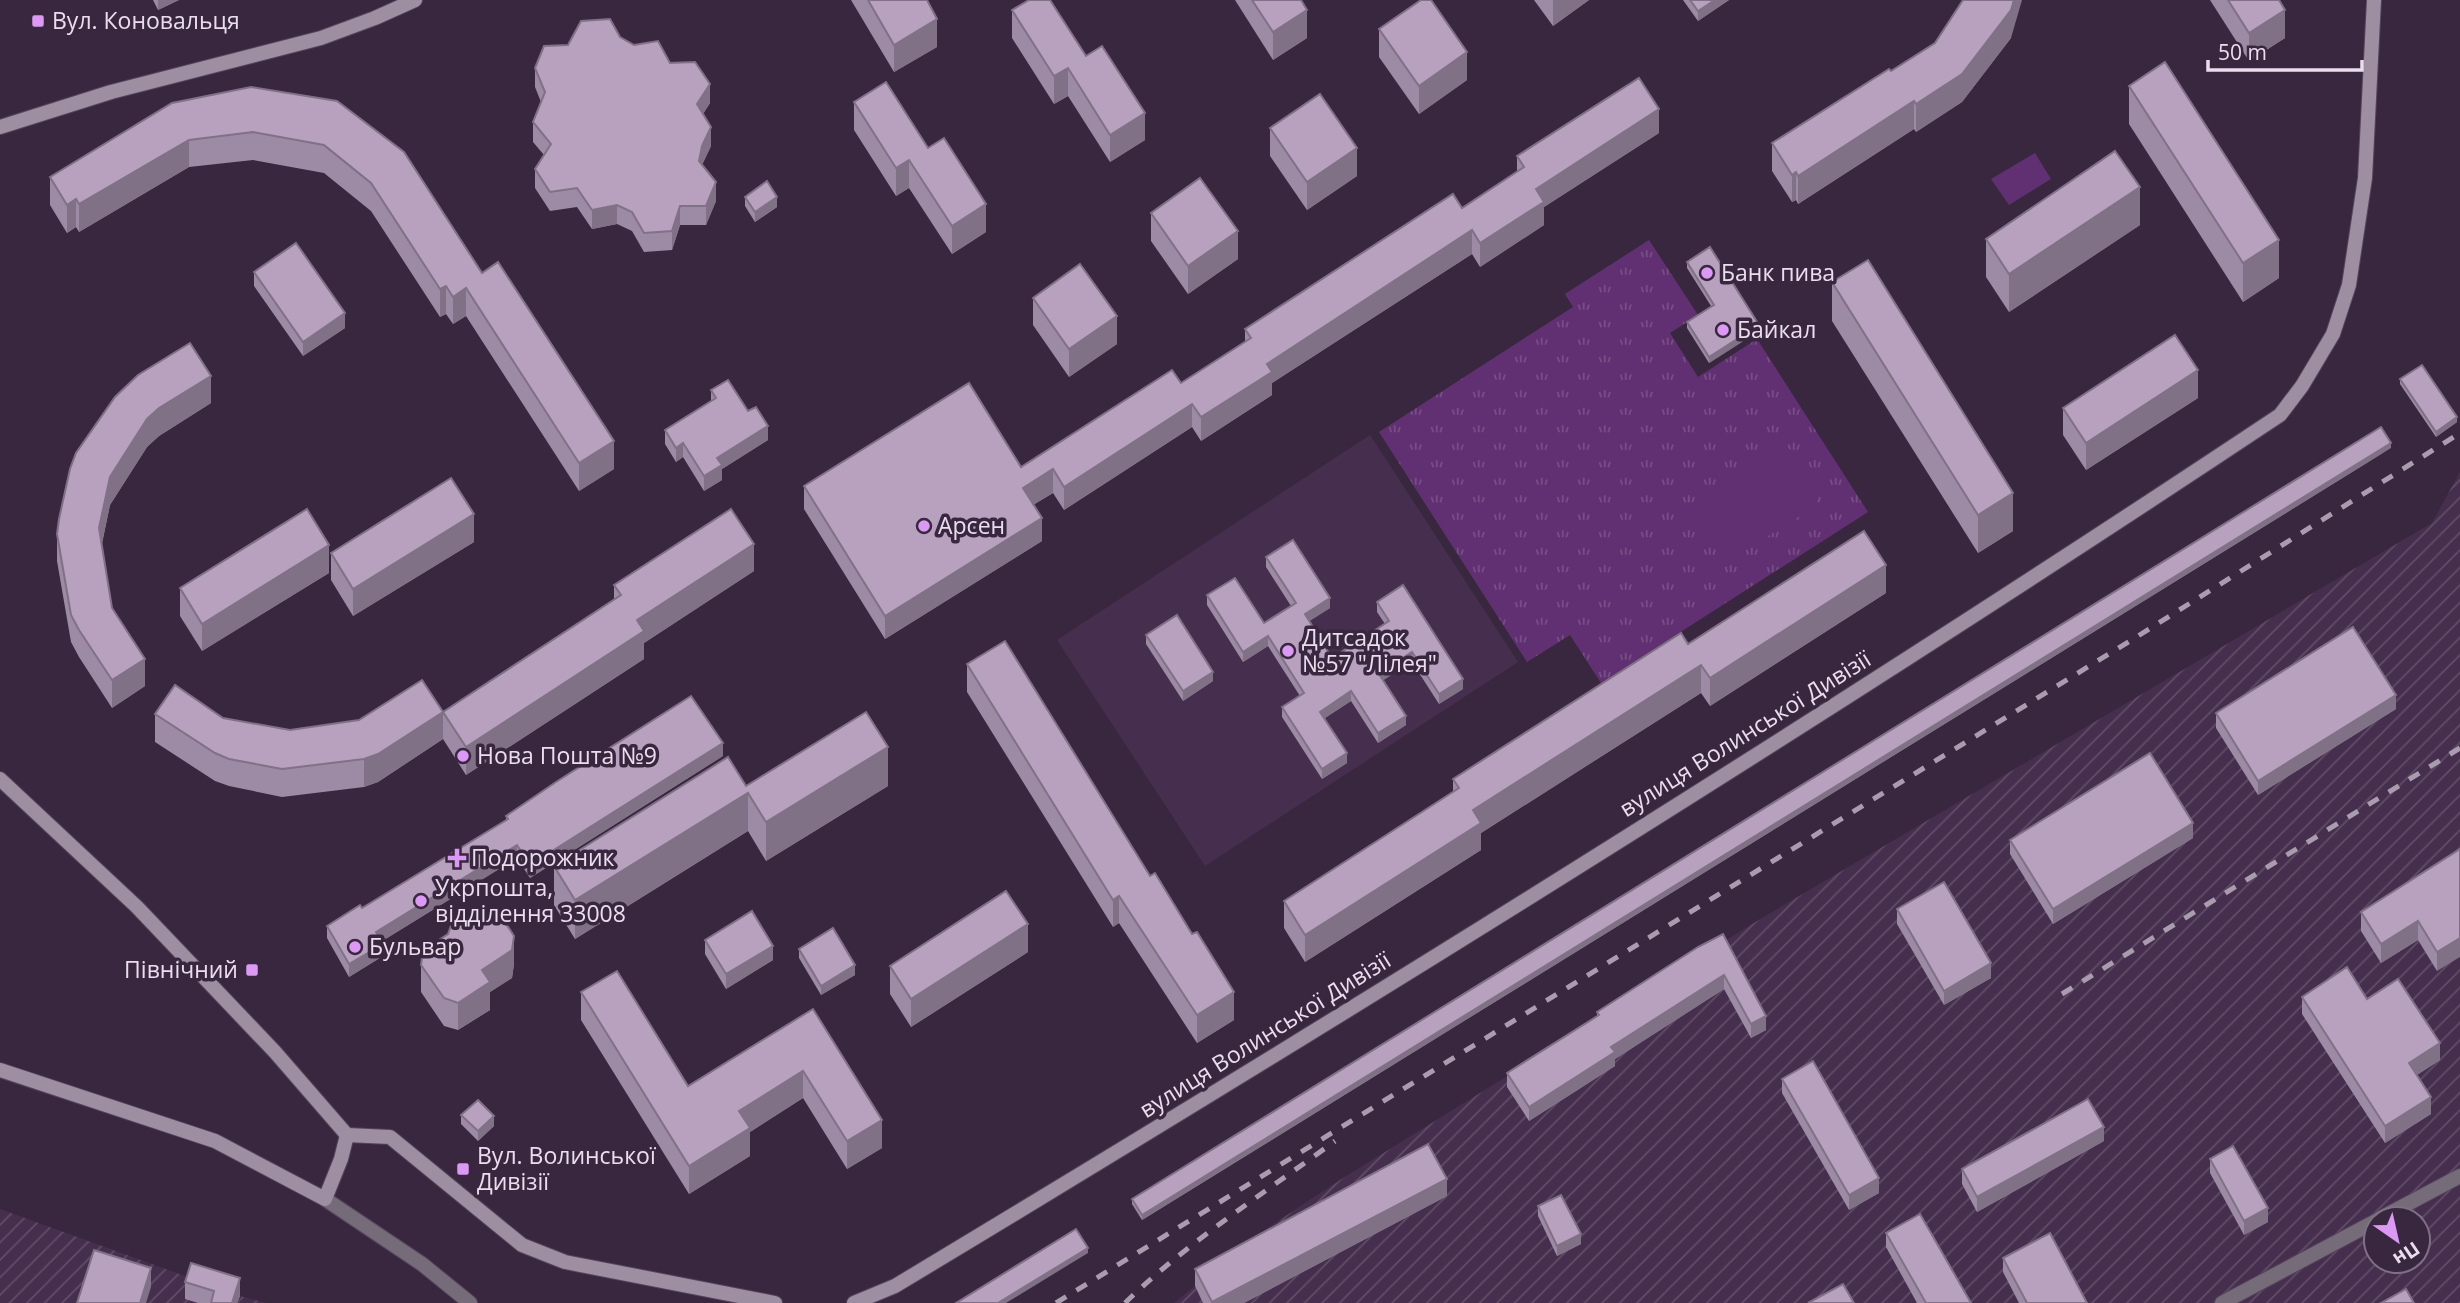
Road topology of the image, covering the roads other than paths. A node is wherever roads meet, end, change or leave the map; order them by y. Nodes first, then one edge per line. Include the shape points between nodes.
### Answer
1 (415, 0) edge
2 (2374, 0) edge
3 (0, 127) edge
4 (0, 779) edge
5 (0, 1070) edge
6 (347, 1135) junction
7 (2460, 1176) edge
8 (326, 1199) junction
9 (2406, 1205) edge
10 (2362, 1228) edge
11 (470, 1303) edge
12 (775, 1303) edge
13 (854, 1303) edge
14 (2221, 1303) edge

1 - 3 street via 321,38 111,92
2 - 13 street, вулиця Волинської Дивізії via 2365,178 2349,285 2333,334 2280,415 1987,608 1299,1042 895,1286
4 - 6 street via 137,907
5 - 8 street via 215,1140
6 - 8 street
6 - 12 street via 390,1137 522,1245 565,1262
7 - 9 street
8 - 11 street via 422,1264
10 - 14 street

